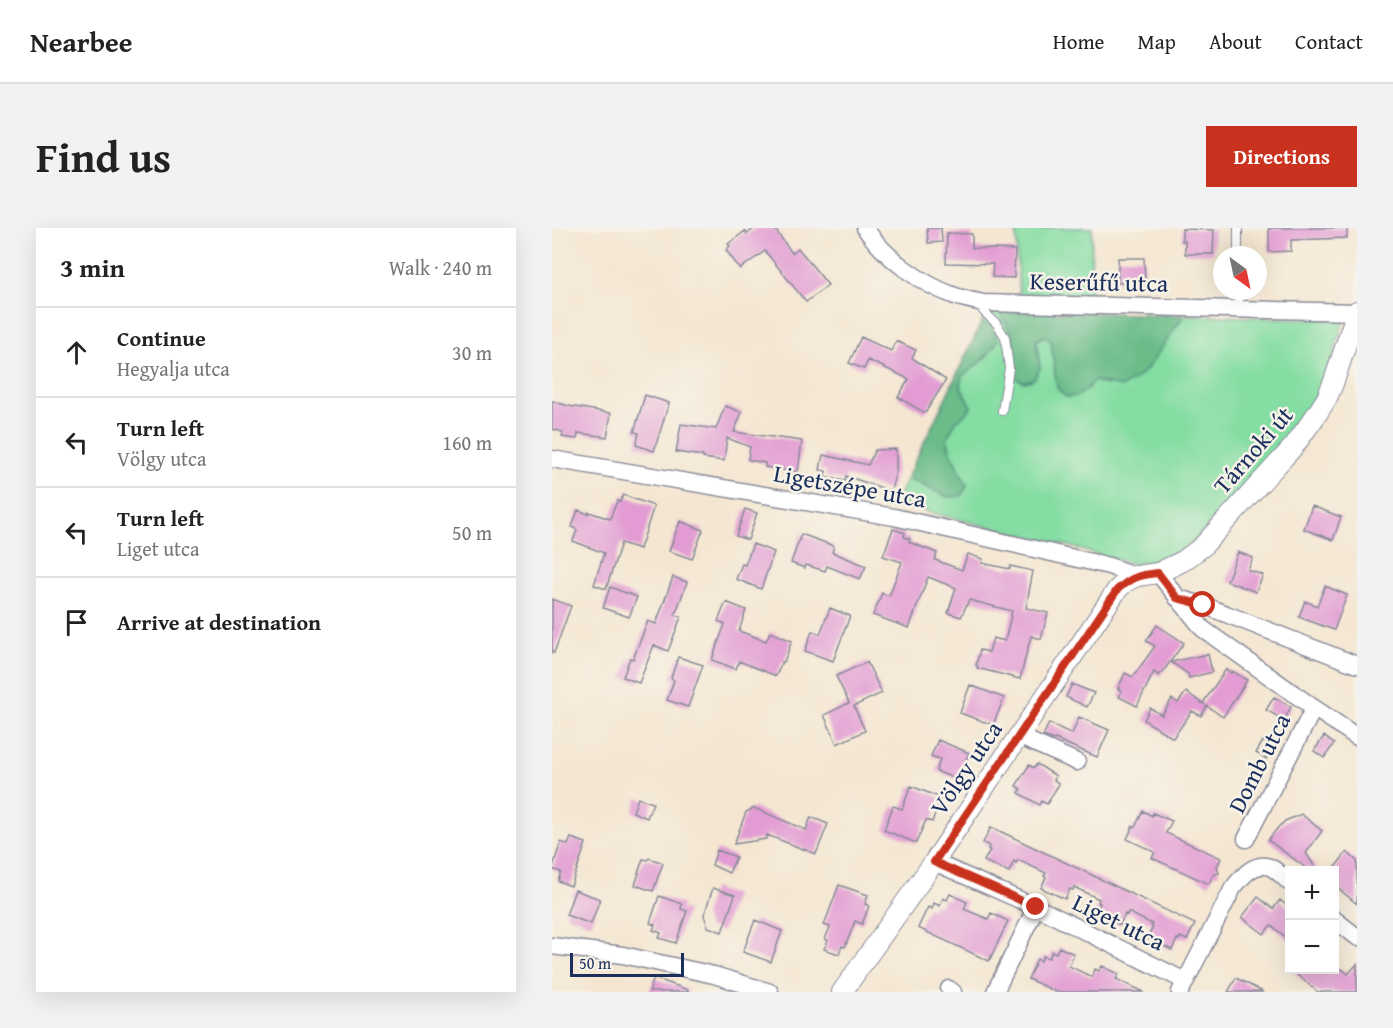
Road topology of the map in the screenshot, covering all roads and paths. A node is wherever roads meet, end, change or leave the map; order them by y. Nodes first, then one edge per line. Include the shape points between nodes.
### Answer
1 (865, 228) edge
2 (1238, 228) edge
3 (1238, 246) edge
4 (1239, 300) edge
5 (983, 303) junction
6 (1239, 309) junction
7 (1357, 312) edge
8 (1002, 411) dead end
9 (552, 459) edge
10 (1158, 573) junction
11 (1137, 576) junction
12 (1177, 598) junction
13 (1357, 665) edge
14 (1314, 708) junction
15 (1018, 735) junction
16 (1357, 736) edge
17 (1077, 762) dead end
18 (1246, 839) dead end
19 (934, 862) junction
20 (1285, 879) edge
21 (1036, 907) junction
22 (1336, 920) edge
23 (1357, 937) edge
24 (552, 946) edge
25 (1183, 986) edge
26 (770, 992) edge
27 (842, 992) edge
28 (994, 992) edge

1 - 5 street, Keserűfű utca via 890,257 934,288
2 - 3 lane
4 - 6 lane
5 - 6 street, Keserűfű utca
5 - 8 lane via 983,311 1005,337 1009,368
6 - 7 street, Keserűfű utca
7 - 10 street, Tárnoki út via 1327,398 1294,446 1202,547
9 - 11 street, Ligetszépe utca via 894,517 1109,566
10 - 11 street, Tárnoki út
10 - 12 street
11 - 15 street, Völgy utca via 1117,590
12 - 13 street
12 - 14 street via 1203,629
14 - 16 street
14 - 18 street, Domb utca
15 - 17 street
15 - 19 street, Völgy utca
19 - 21 street, Liget utca
19 - 27 street, Völgy utca
20 - 25 street via 1266,866 1255,867 1243,876 1233,888
21 - 25 street, Liget utca
21 - 28 street
22 - 23 street
24 - 26 street via 623,955

